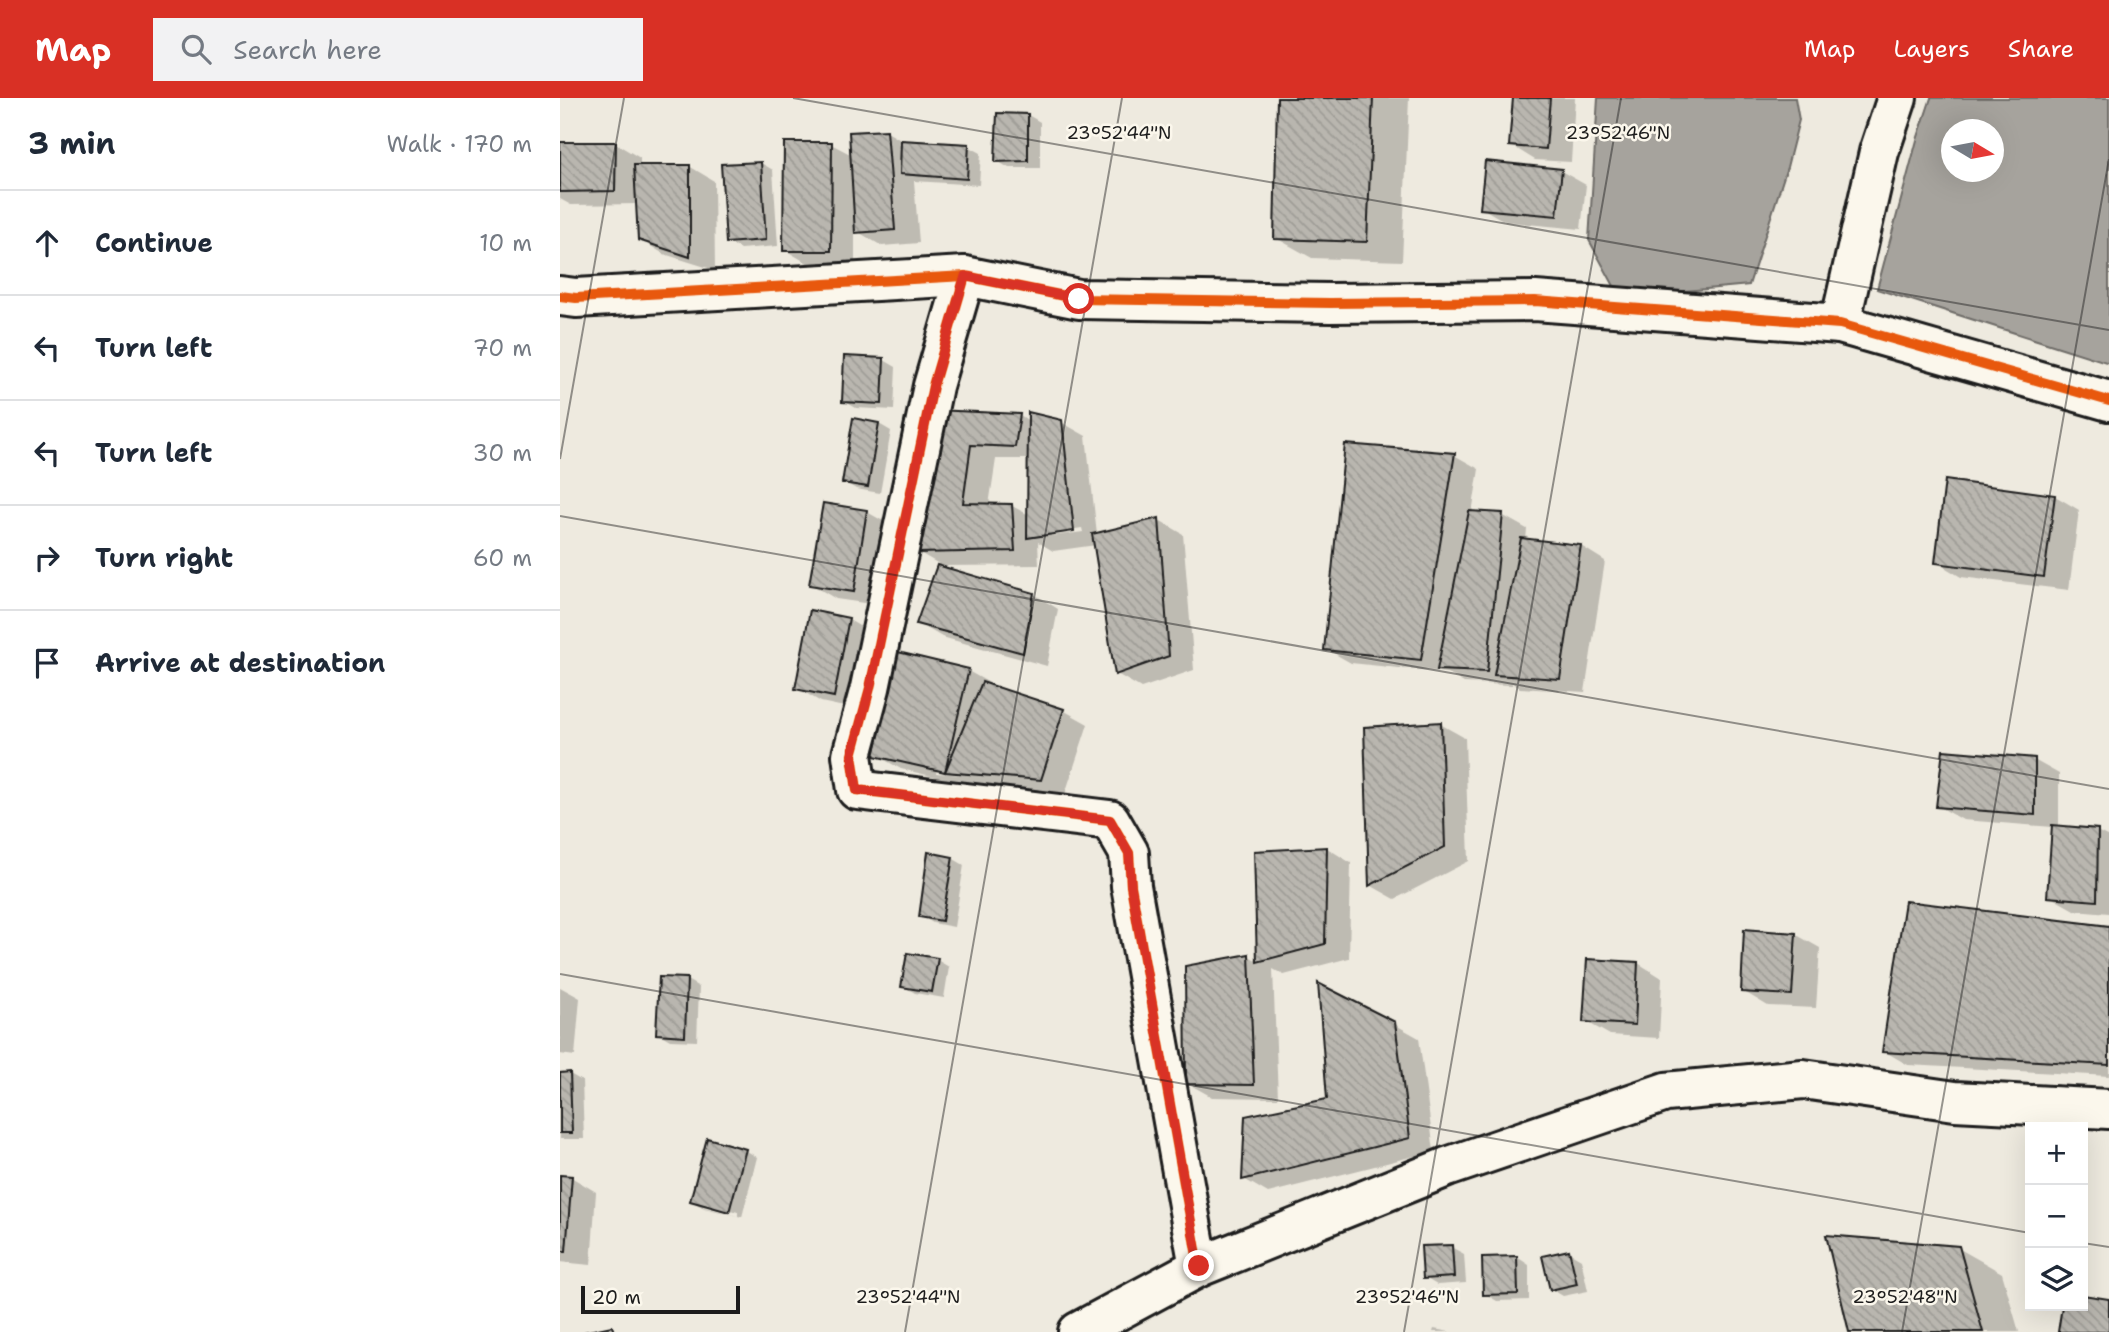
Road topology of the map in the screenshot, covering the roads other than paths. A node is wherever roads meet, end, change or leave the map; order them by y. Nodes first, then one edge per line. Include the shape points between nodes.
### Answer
1 (1897, 98) edge
2 (965, 276) junction
3 (560, 296) edge
4 (1840, 324) junction
5 (2109, 401) edge
6 (2109, 1109) edge
7 (1199, 1266) junction
8 (1078, 1332) edge

1 - 4 street via 1879,152
2 - 3 street
2 - 4 street via 1079,299 1535,301
2 - 7 street via 933,386 852,755 857,790 1110,820 1129,853 1131,886
4 - 5 street
6 - 7 street via 1955,1101 1803,1079 1666,1092 1447,1167
7 - 8 street

